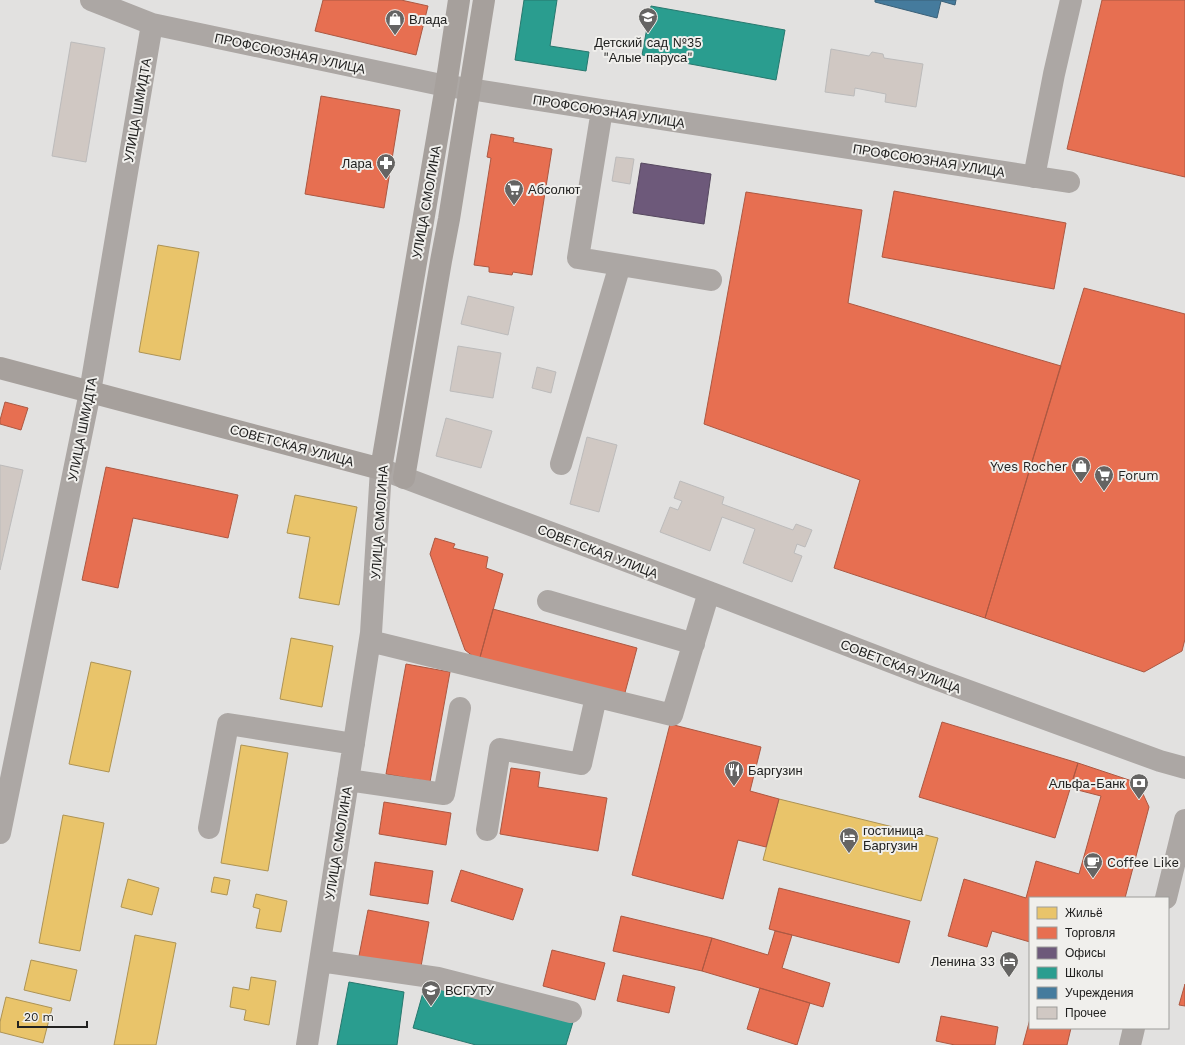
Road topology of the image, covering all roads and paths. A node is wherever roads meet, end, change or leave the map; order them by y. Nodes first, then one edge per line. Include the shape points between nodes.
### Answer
1 (91, 0) edge
2 (459, 0) edge
3 (484, 0) edge
4 (1071, 0) edge
5 (152, 24) junction
6 (446, 86) junction
7 (470, 89) junction
8 (602, 110) junction
9 (1034, 176) junction
10 (1069, 182) dead end
11 (620, 265) junction
12 (710, 280) dead end
13 (0, 368) edge
14 (90, 392) junction
15 (561, 464) dead end
16 (381, 469) junction
17 (404, 478) junction
18 (709, 592) junction
19 (548, 600) dead end
20 (370, 641) junction
21 (694, 644) junction
22 (596, 697) junction
23 (460, 708) dead end
24 (354, 744) junction
25 (1185, 768) edge
26 (348, 780) junction
27 (1185, 820) edge
28 (0, 828) edge
29 (209, 828) dead end
30 (487, 830) dead end
31 (1166, 897) edge
32 (320, 961) junction
33 (571, 1012) dead end
34 (1134, 1029) edge
35 (307, 1045) edge
36 (1130, 1045) edge

1 - 5 street, ПРОФСОЮЗНАЯ УЛИЦА
2 - 6 main road, УЛИЦА СМОЛИНА
3 - 7 main road
4 - 9 street
5 - 6 street, ПРОФСОЮЗНАЯ УЛИЦА
5 - 14 street, УЛИЦА ШМИДТА
6 - 7 street, ПРОФСОЮЗНАЯ УЛИЦА
6 - 16 main road, УЛИЦА СМОЛИНА
7 - 8 street, ПРОФСОЮЗНАЯ УЛИЦА
7 - 17 main road
8 - 9 street, ПРОФСОЮЗНАЯ УЛИЦА
8 - 11 street via 578,258
9 - 10 street, ПРОФСОЮЗНАЯ УЛИЦА
11 - 12 street
11 - 15 street
13 - 14 main road, СОВЕТСКАЯ УЛИЦА
14 - 16 main road, СОВЕТСКАЯ УЛИЦА
14 - 28 street, УЛИЦА ШМИДТА
16 - 17 street, СОВЕТСКАЯ УЛИЦА
16 - 20 street, УЛИЦА СМОЛИНА
17 - 18 street, СОВЕТСКАЯ УЛИЦА
18 - 21 street
18 - 25 street, СОВЕТСКАЯ УЛИЦА via 925,675 1153,759
19 - 21 street
20 - 22 street
20 - 24 street, УЛИЦА СМОЛИНА
21 - 22 street via 672,715
22 - 30 street via 581,764 500,749
23 - 26 street via 444,794
24 - 26 street, УЛИЦА СМОЛИНА
24 - 29 street via 228,724
26 - 32 street, УЛИЦА СМОЛИНА
27 - 31 street
32 - 33 street via 438,978
32 - 35 street, УЛИЦА СМОЛИНА
34 - 36 street

